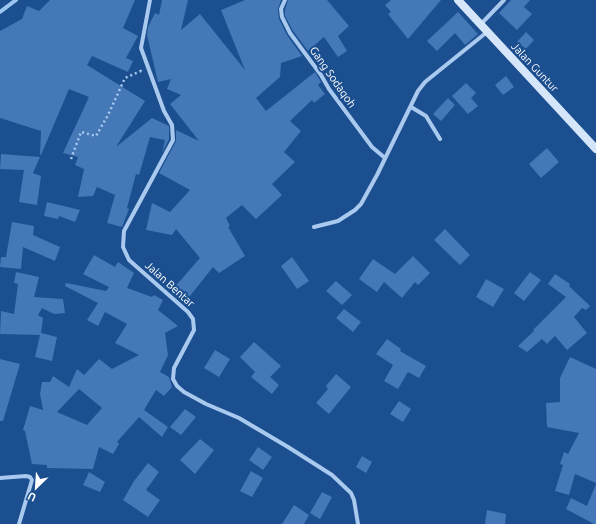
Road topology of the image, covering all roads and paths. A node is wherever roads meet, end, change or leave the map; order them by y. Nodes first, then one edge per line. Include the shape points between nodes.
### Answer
1 (150, 0) edge
2 (285, 0) edge
3 (458, 0) edge
4 (504, 0) edge
5 (480, 24) junction
6 (487, 32) junction
7 (144, 77) dead end
8 (411, 107) junction
9 (440, 139) dead end
10 (596, 149) edge
11 (385, 158) junction
12 (71, 159) dead end
13 (314, 227) dead end
14 (0, 478) edge
15 (19, 524) edge
16 (358, 524) edge

1 - 16 street, Jalan Bentar via 141,48 164,111 172,125 172,140 124,231 122,247 129,260 193,319 194,330 174,368 173,379 184,392 239,418 332,476 351,493
2 - 11 street, Gang Sodaqoh via 281,9 282,17 290,33 372,147
3 - 5 street, Jalan Guntur
4 - 5 street
5 - 6 street, Jalan Guntur
6 - 8 street via 425,82
6 - 10 street, Jalan Guntur
7 - 12 path via 141,71 125,78 96,136 81,132
8 - 9 street via 426,116
8 - 11 street
11 - 13 street via 361,204 355,210 338,221
14 - 15 street via 26,476 32,480

